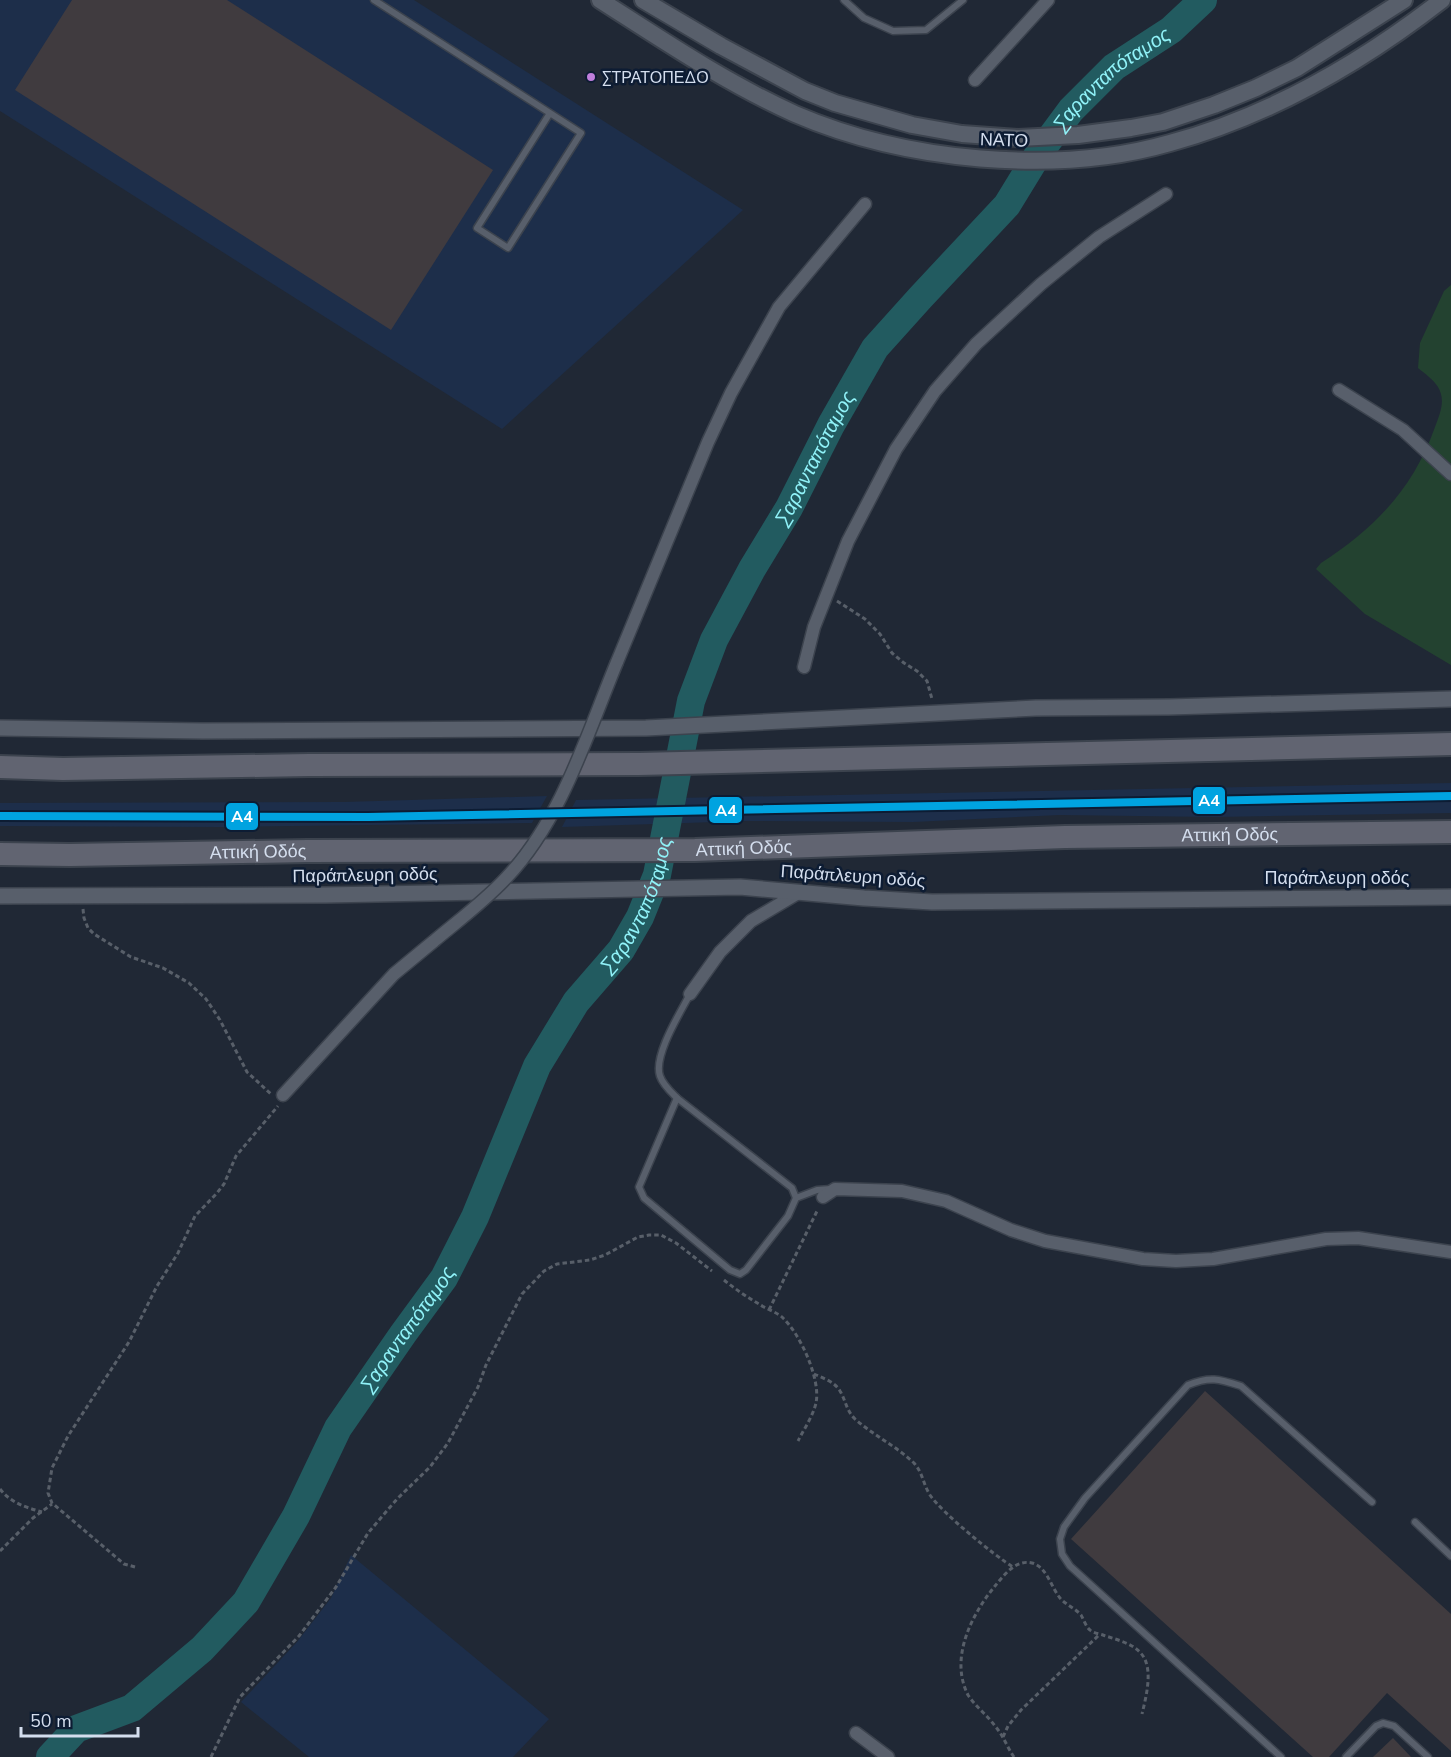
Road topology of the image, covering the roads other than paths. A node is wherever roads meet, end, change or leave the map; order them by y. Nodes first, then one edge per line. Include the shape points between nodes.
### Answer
1 (374, 0) edge
2 (600, 0) edge
3 (643, 0) edge
4 (843, 0) edge
5 (963, 0) edge
6 (1048, 0) edge
7 (1404, 0) edge
8 (1442, 0) edge
9 (975, 80) dead end
10 (550, 113) junction
11 (1166, 194) dead end
12 (865, 204) dead end
13 (1339, 390) dead end
14 (1451, 474) edge
15 (804, 667) dead end
16 (1451, 699) edge
17 (0, 728) edge
18 (1451, 744) edge
19 (0, 767) edge
20 (1451, 832) edge
21 (0, 854) edge
22 (798, 892) junction
23 (0, 896) edge
24 (1451, 897) edge
25 (690, 994) joint
26 (283, 1095) road end
27 (677, 1098) junction
28 (835, 1189) junction
29 (824, 1197) road end
30 (796, 1198) junction
31 (1451, 1252) edge
32 (1372, 1502) dead end
33 (1415, 1522) dead end
34 (1451, 1556) edge
35 (856, 1734) dead end
36 (888, 1757) edge
37 (1281, 1757) edge
38 (1346, 1757) edge
39 (1428, 1757) edge

1 - 10 lane
2 - 8 main road, ΝΑΤΟ via 704,68 796,114 904,148 963,158 1018,161 1137,151 1271,107 1354,61
3 - 7 main road, ΝΑΤΟ via 805,92 912,125 1018,138 1078,135 1163,122 1256,88 1297,68
4 - 5 lane via 864,18 893,31 926,30
6 - 9 street
10 - 10 lane via 581,133 508,248 477,228
11 - 15 street via 1100,237 1041,284 976,344 935,391 891,460 848,541 814,627
12 - 26 street, bridge via 779,307 731,393 569,777 534,842 478,906 394,974
13 - 14 street via 1403,430
16 - 17 street via 1036,708 646,728
18 - 19 highway via 714,763
20 - 21 highway, Αττική Οδός via 1077,837 695,850
22 - 23 street, Παράπλευρη οδός via 686,887 326,895
22 - 24 street, Παράπλευρη οδός via 932,902
22 - 25 street via 751,921 720,952
25 - 27 lane via 660,1056 659,1075
27 - 30 lane via 792,1188
27 - 30 lane via 639,1187 644,1198 730,1270 740,1274 788,1216
28 - 29 street
28 - 30 lane via 817,1190
28 - 31 street via 902,1191 946,1201 1045,1241 1143,1259 1213,1259 1326,1239 1358,1238
32 - 37 lane via 1241,1386 1203,1379 1188,1385 1085,1498 1064,1527 1060,1539 1062,1554 1070,1566
33 - 34 lane
35 - 36 street
38 - 39 lane via 1383,1723 1394,1726

